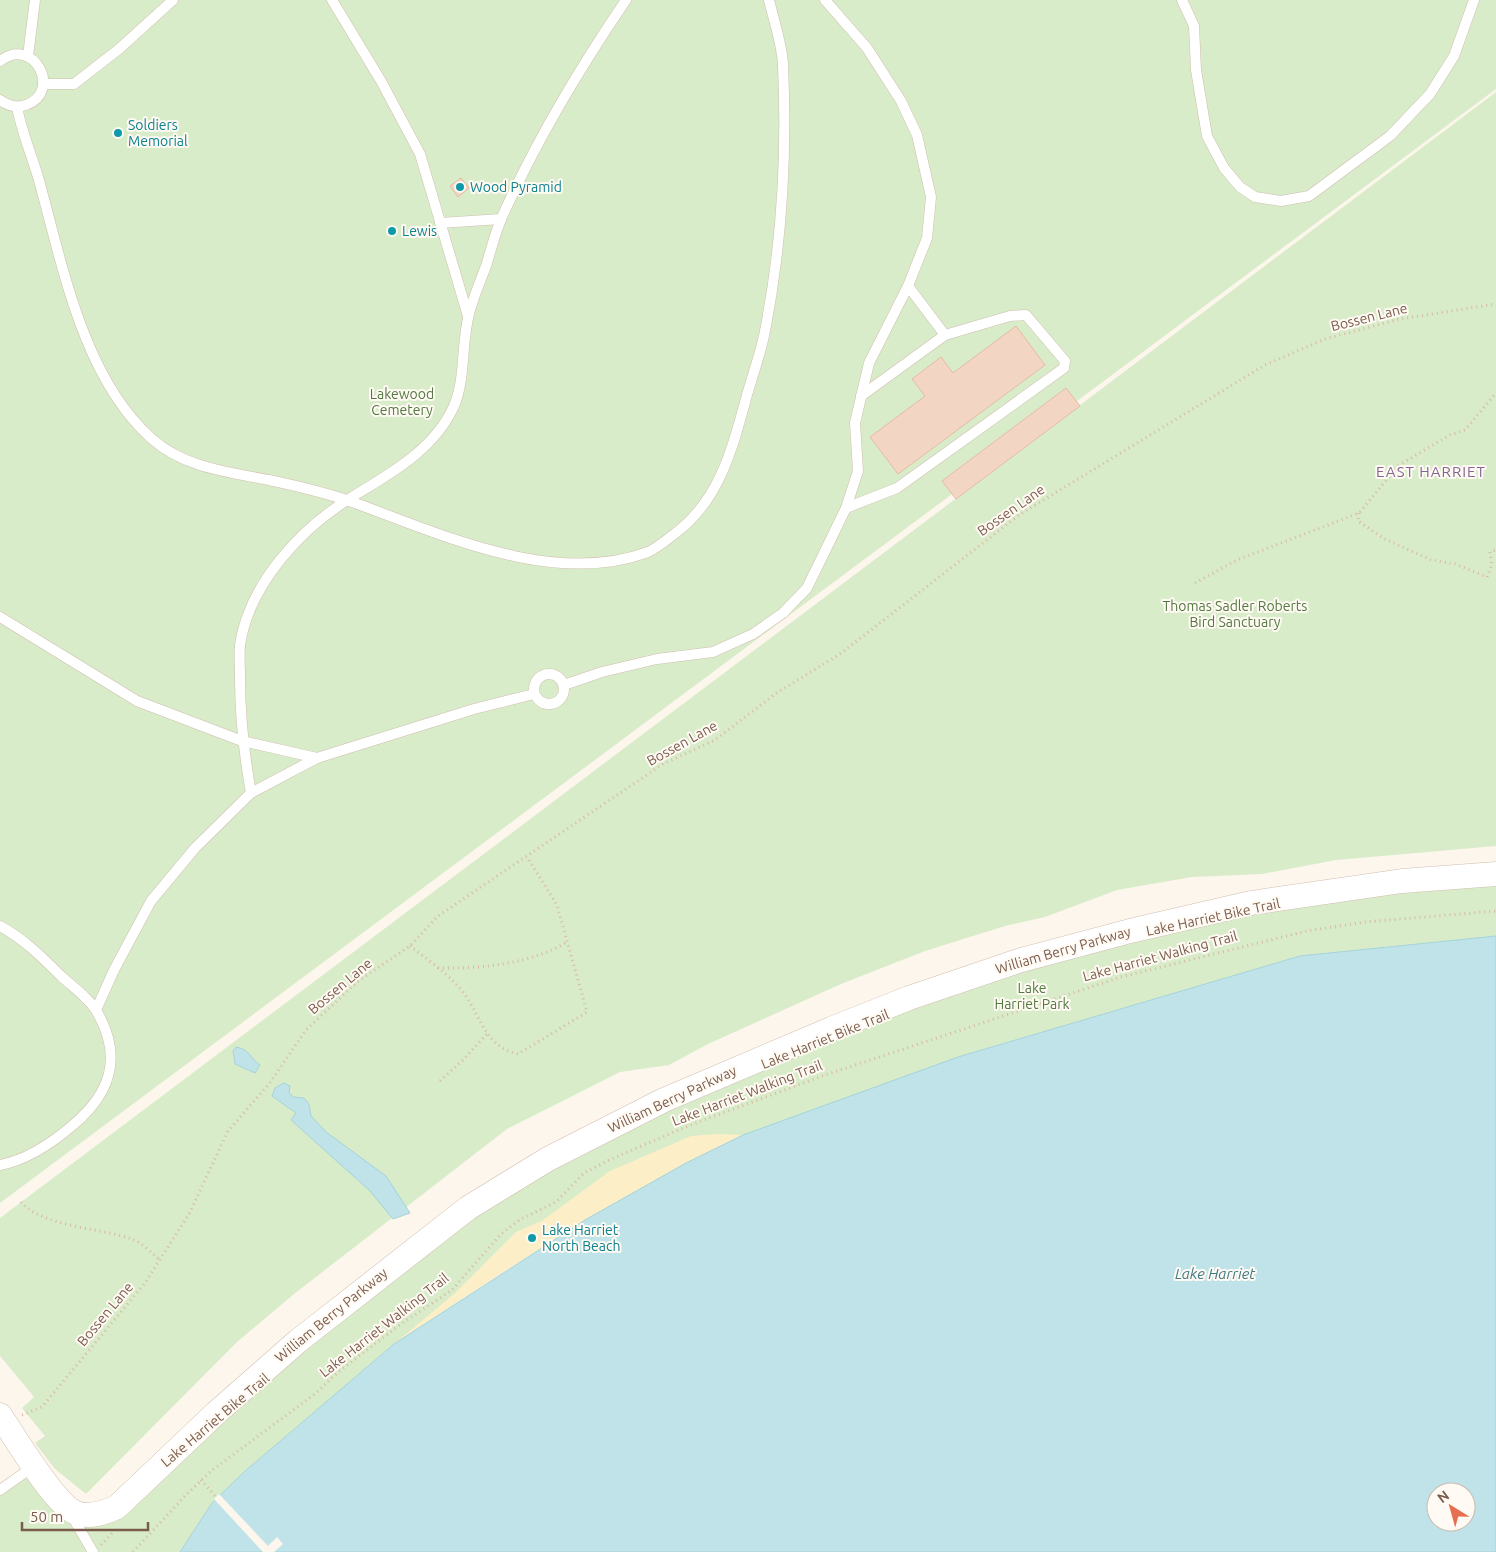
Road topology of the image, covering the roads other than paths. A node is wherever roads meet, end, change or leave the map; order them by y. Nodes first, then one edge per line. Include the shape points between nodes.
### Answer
1 (35, 0) edge
2 (173, 0) edge
3 (332, 0) edge
4 (626, 0) edge
5 (769, 0) edge
6 (825, 0) edge
7 (1182, 0) edge
8 (1474, 0) edge
9 (28, 56) junction
10 (0, 60) edge
11 (43, 84) junction
12 (0, 100) edge
13 (17, 107) junction
14 (501, 219) junction
15 (440, 223) junction
16 (908, 286) junction
17 (468, 316) junction
18 (945, 335) junction
19 (861, 396) junction
20 (347, 500) junction
21 (846, 508) junction
22 (0, 617) edge
23 (564, 685) junction
24 (534, 694) junction
25 (242, 741) junction
26 (317, 758) junction
27 (251, 793) junction
28 (1496, 874) edge
29 (0, 926) edge
30 (96, 1010) junction
31 (0, 1165) edge
32 (11, 1415) edge
33 (35, 1465) junction
34 (0, 1490) edge
35 (77, 1513) junction
36 (96, 1549) edge

1 - 9 lane
2 - 11 lane via 74,84
3 - 15 lane via 420,154
4 - 14 lane via 584,62 543,133
5 - 20 lane via 783,60 784,164 776,258 764,333 730,459 690,523 652,550 624,559 575,563 510,556 484,549
6 - 16 lane via 882,68 917,135 932,197 927,238
7 - 8 lane via 1194,26 1196,70 1207,136 1224,168 1240,187 1255,197 1281,201 1309,196 1397,129 1430,94 1454,56
9 - 10 lane via 12,54
9 - 11 lane via 38,64
11 - 13 lane via 37,98
12 - 13 lane
13 - 20 lane via 22,134 86,339 109,383 136,422 153,440 202,467
14 - 15 lane
14 - 17 lane
15 - 17 lane
16 - 18 lane
16 - 19 lane via 869,363
17 - 20 lane via 460,381 454,405 440,429 418,453 396,470
18 - 19 lane
18 - 21 lane via 1010,316 1026,315 1065,361 1064,368 897,488
19 - 21 lane via 855,422 858,471
20 - 25 lane via 290,546 263,583 252,605 240,645
21 - 23 lane via 807,588 783,612 753,634 713,652 657,659
22 - 25 lane via 137,701
23 - 24 lane via 563,695 555,703 545,704
23 - 24 lane via 558,676 544,674 536,679
24 - 26 lane via 474,709
25 - 26 lane
25 - 27 lane
26 - 27 lane
27 - 30 lane via 195,848 152,901
28 - 35 street, William Berry Parkway via 1402,881 1251,903 1018,961 909,998 664,1100 548,1159 468,1208 298,1341 117,1507 102,1514
29 - 30 lane via 35,950
30 - 31 lane via 109,1040 110,1073 102,1093 90,1111 52,1143
32 - 33 street
33 - 34 lane
33 - 35 street via 60,1501
35 - 36 lane via 76,1523

